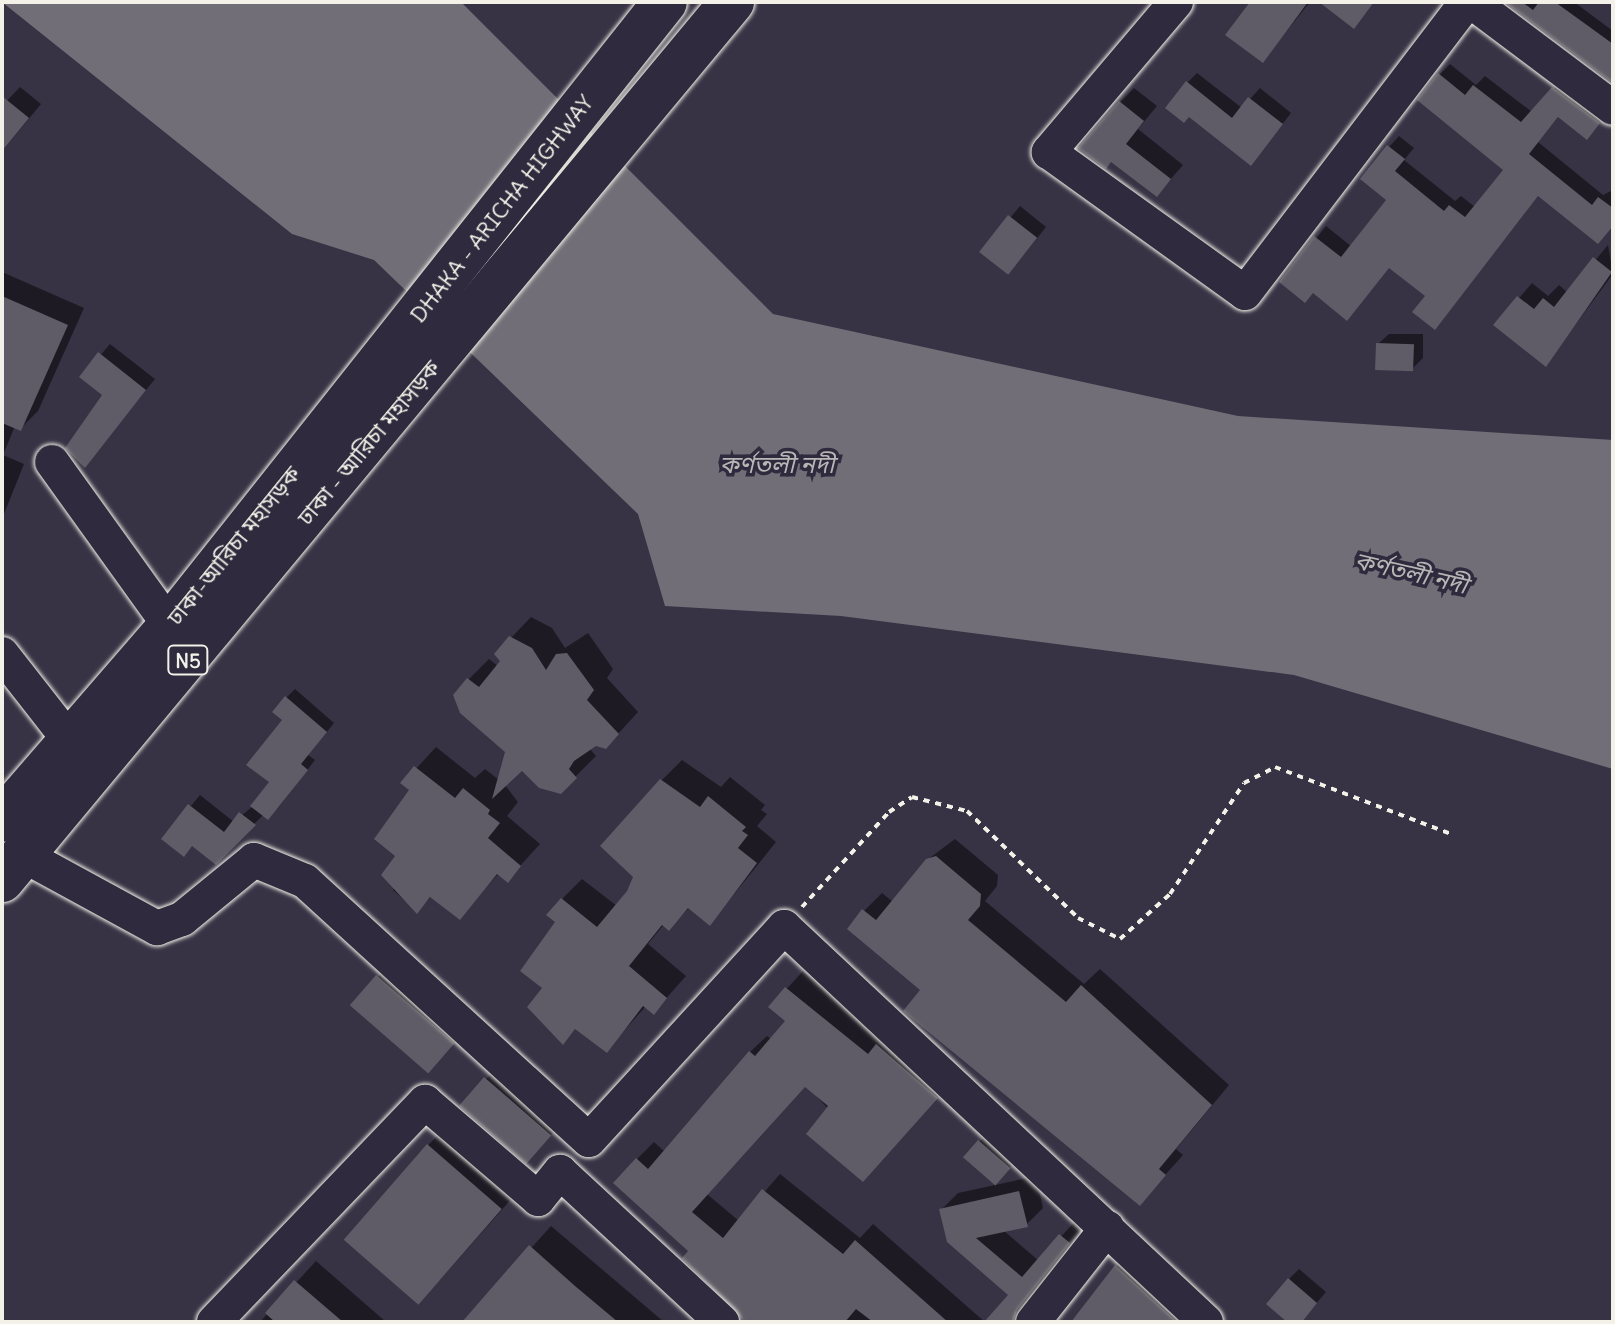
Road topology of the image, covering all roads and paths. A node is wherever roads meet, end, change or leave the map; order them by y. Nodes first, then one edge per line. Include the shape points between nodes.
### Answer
1 (665, 2) edge
2 (732, 2) edge
3 (1176, 2) edge
4 (1470, 2) edge
5 (1613, 108) edge
6 (338, 415) joint
7 (52, 462) dead end
8 (170, 626) junction
9 (2, 654) edge
10 (70, 741) junction
11 (1451, 834) dead end
12 (9, 852) edge
13 (784, 927) junction
14 (589, 1140) junction
15 (560, 1172) junction
16 (1107, 1228) junction
17 (214, 1322) edge
18 (722, 1322) edge
19 (1033, 1322) edge
20 (1206, 1322) edge

1 - 6 highway, DHAKA - ARICHA HIGHWAY / N5
2 - 12 highway, ঢাকা - আরিচা মহাসড়ক / N5 via 374,439
3 - 4 street via 1049,152 1245,293
4 - 5 street
6 - 8 highway, ঢাকা-আরিচা মহাসড়ক / N5
7 - 8 street
8 - 10 highway, ঢাকা-আরিচা মহাসড়ক / N5
9 - 10 street
10 - 12 highway, ঢাকা-আরিচা মহাসড়ক / N5
11 - 13 path via 1275,767 1244,783 1170,894 1120,939 1078,918 967,811 912,797 889,812
12 - 14 street via 157,928 182,919 254,860 305,881
13 - 14 street
13 - 16 street
14 - 15 street
15 - 17 street via 538,1199 425,1102
15 - 18 street
16 - 19 street
16 - 20 street

